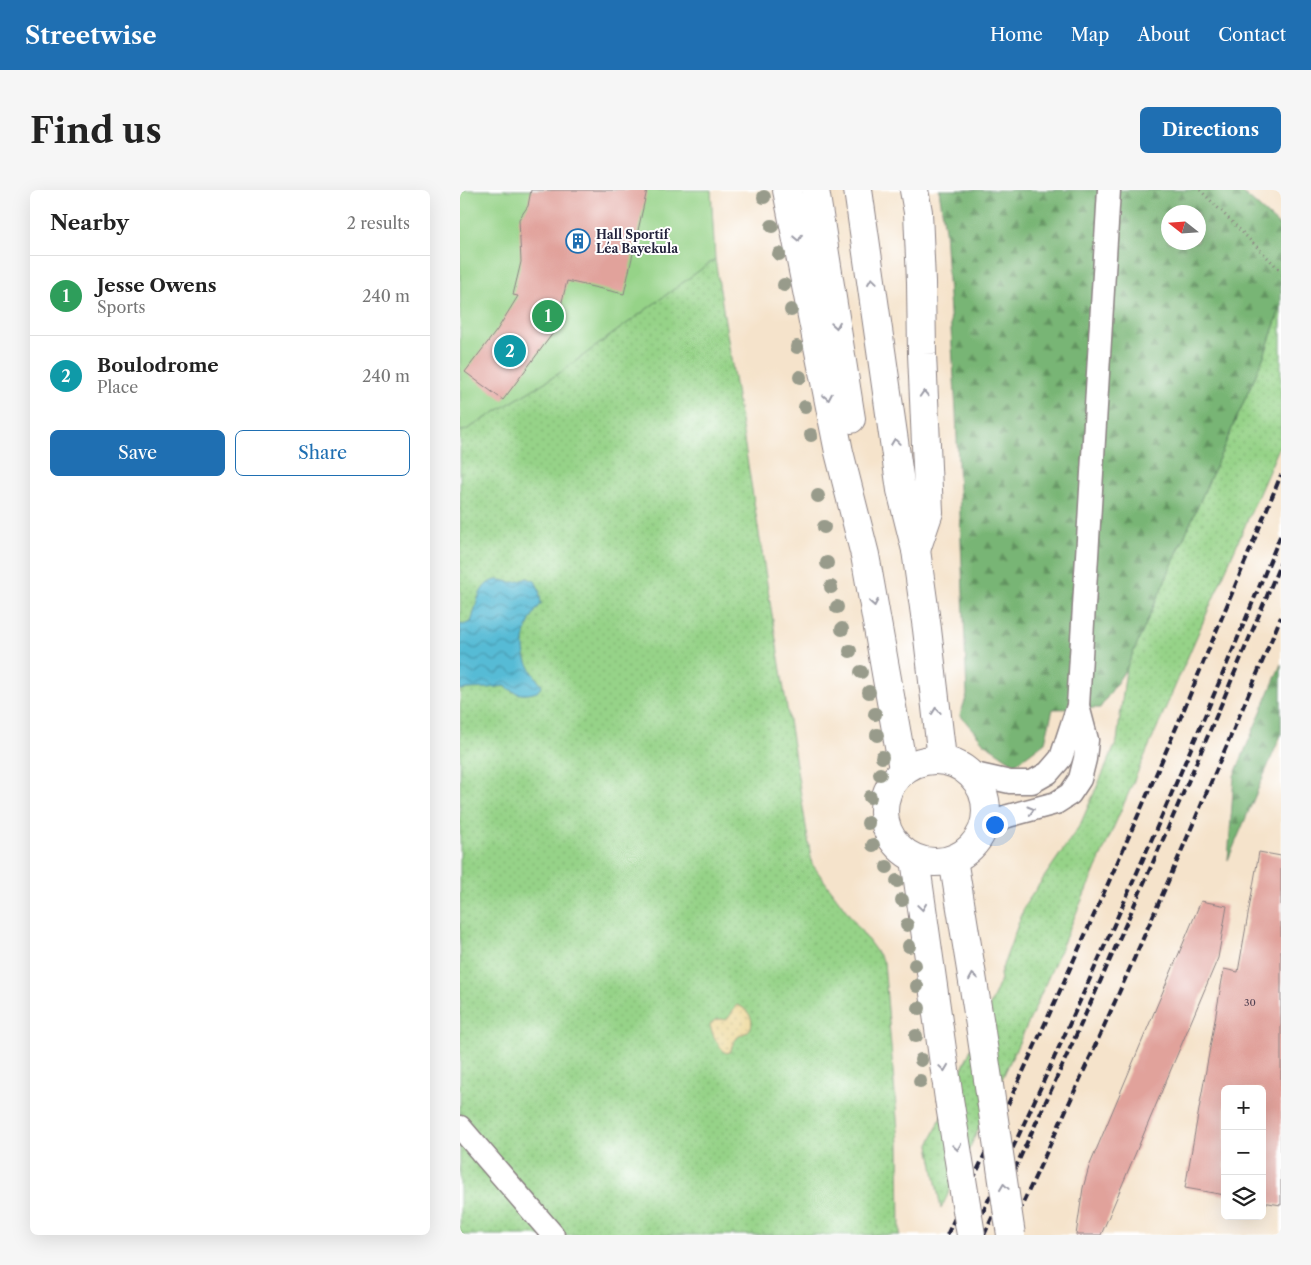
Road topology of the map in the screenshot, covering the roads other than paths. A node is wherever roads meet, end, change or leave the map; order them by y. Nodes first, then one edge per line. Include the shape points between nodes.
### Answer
1 (788, 190) edge
2 (814, 190) edge
3 (858, 190) edge
4 (899, 190) edge
5 (914, 190) edge
6 (1109, 190) edge
7 (922, 354) junction
8 (916, 550) junction
9 (865, 555) junction
10 (1078, 706) junction
11 (942, 759) junction
12 (903, 769) junction
13 (970, 773) junction
14 (985, 824) junction
15 (915, 858) junction
16 (953, 859) junction
17 (460, 1127) edge
18 (553, 1235) edge
19 (971, 1235) edge
20 (1011, 1235) edge

1 -> 9 highway via 839,452
2 -> 9 highway via 856,451
8 -> 3 highway via 901,490
4 - 7 highway
5 - 7 highway via 918,212
6 - 10 street
8 -> 7 highway via 929,512
11 -> 8 highway
9 -> 12 highway
10 - 13 street via 1061,758 1048,773 1032,782 1010,782
14 -> 10 street via 1056,803 1070,794 1080,779 1087,740
11 - 12 highway via 922,760
11 - 13 highway
12 - 15 highway via 892,781 885,797 883,815 889,834 900,849
13 - 14 highway via 981,787 986,807
14 - 16 highway via 968,850
15 - 16 highway via 934,862
15 -> 19 highway, bridge
20 -> 16 highway, bridge
17 - 18 street

